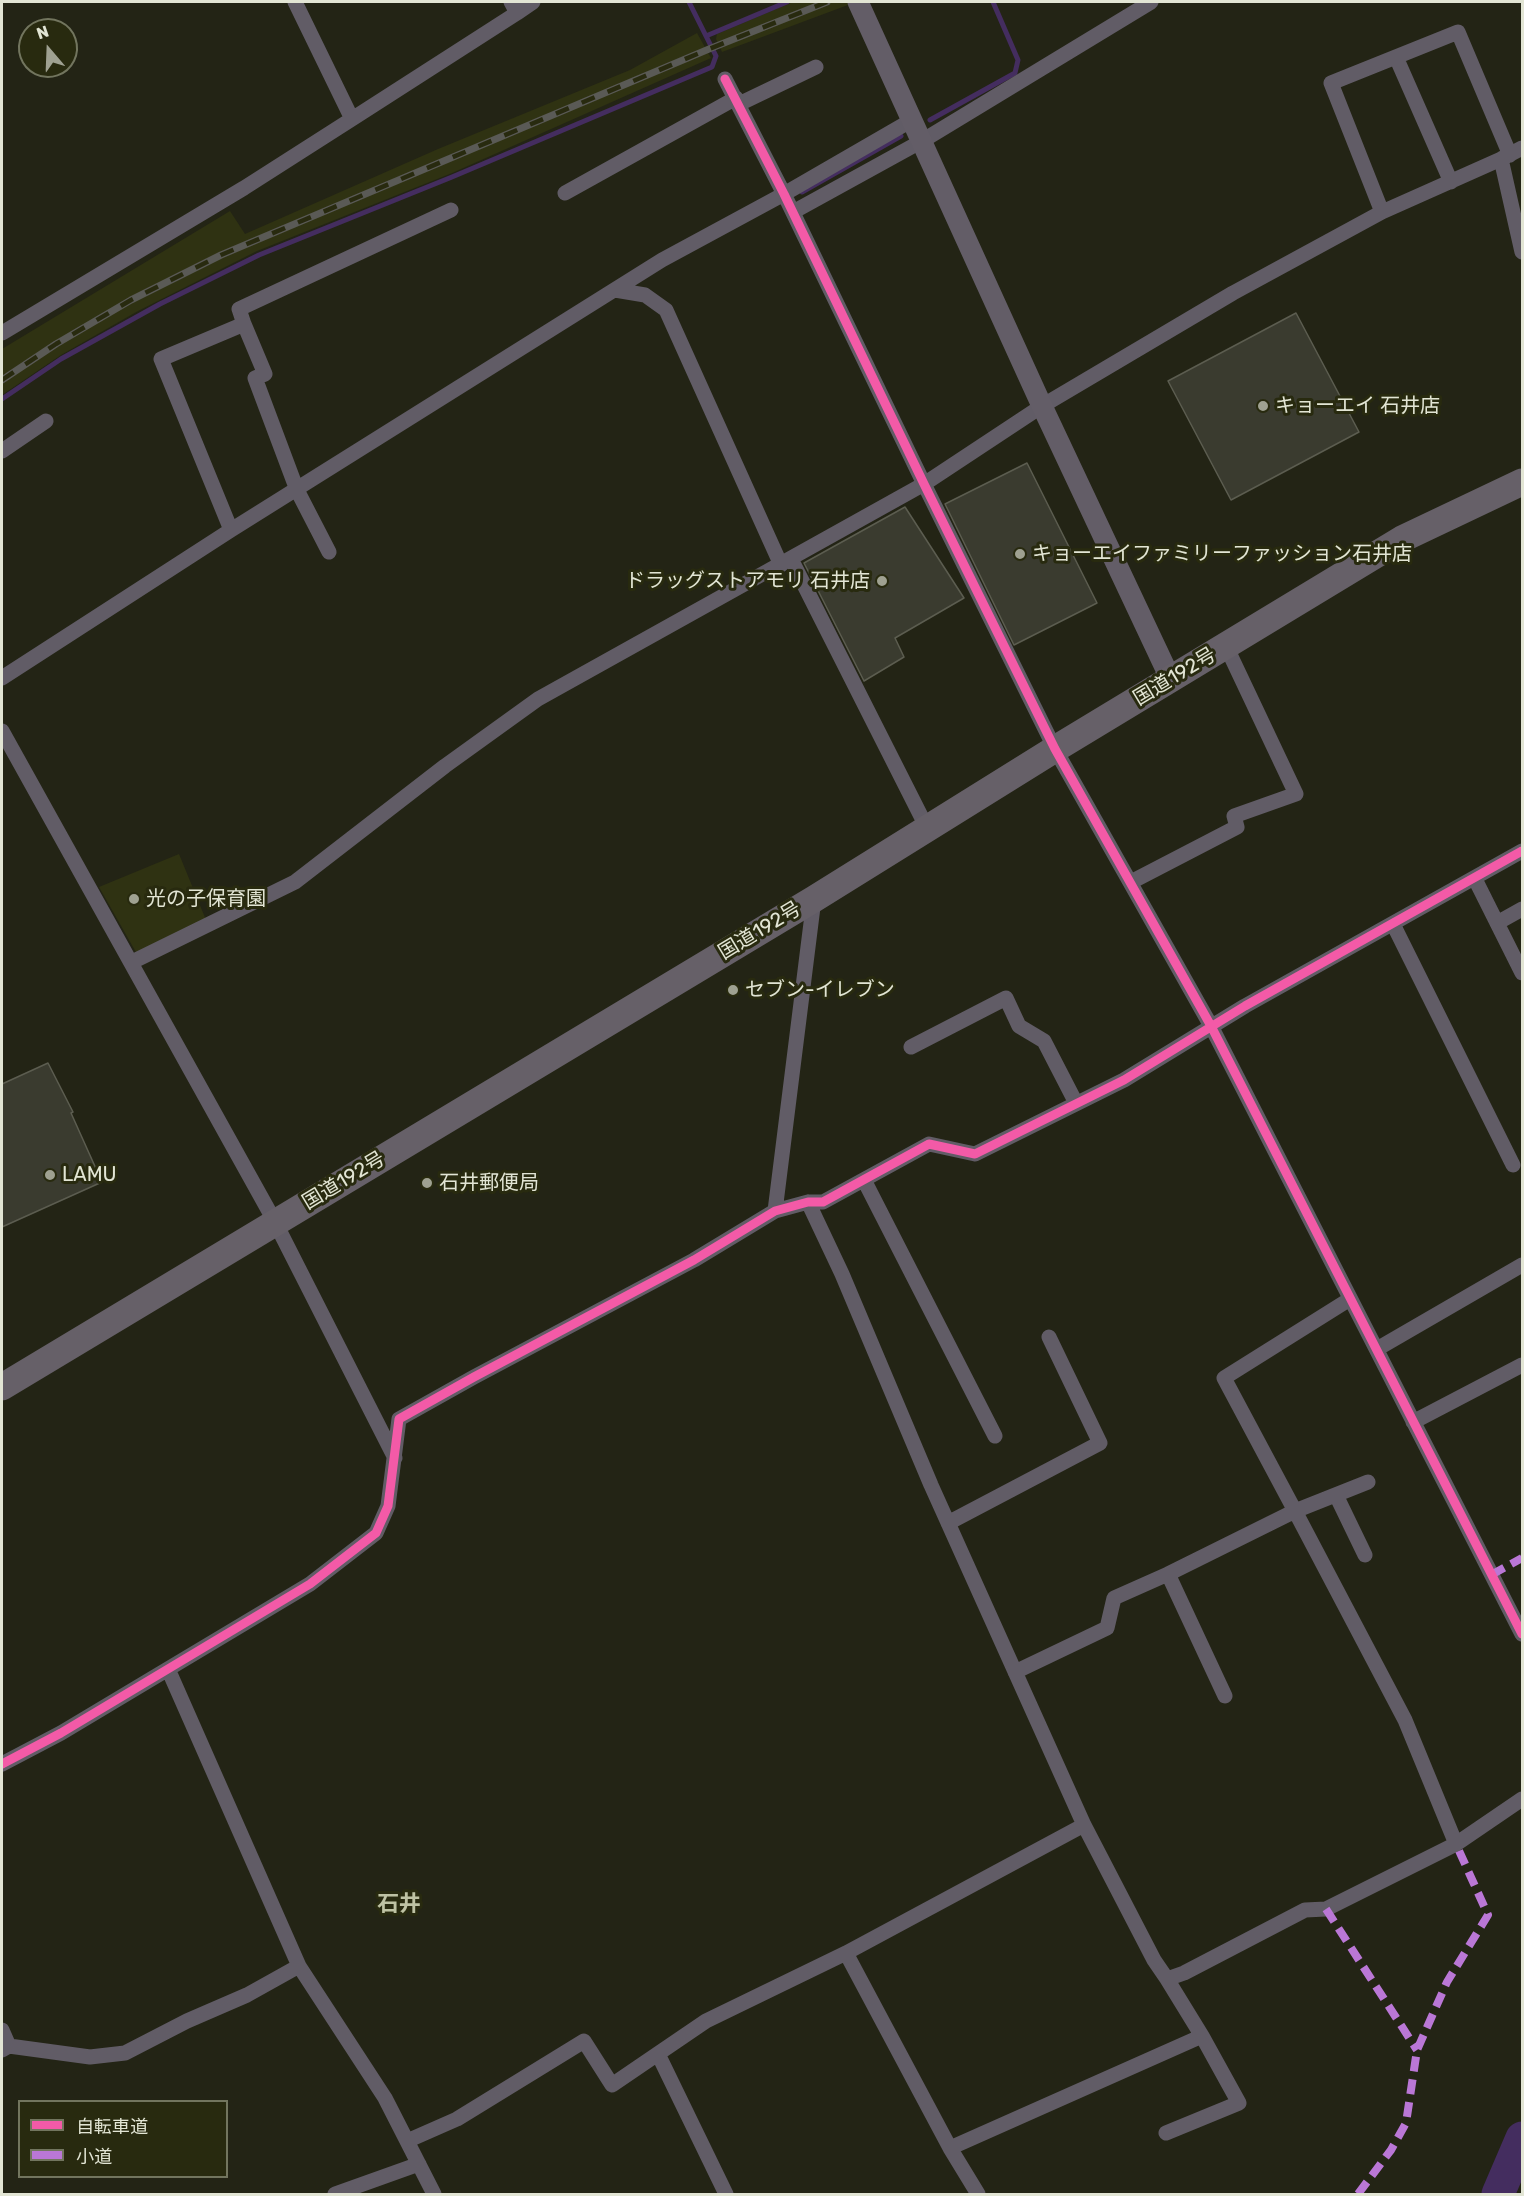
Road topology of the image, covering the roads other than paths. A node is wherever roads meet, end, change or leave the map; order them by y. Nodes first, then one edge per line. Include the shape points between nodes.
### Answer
1 (295, 2) edge
2 (533, 2) edge
3 (858, 2) edge
4 (1151, 2) edge
5 (514, 7) edge
6 (1396, 57) junction
7 (816, 67) dead end
8 (725, 80) dead end
9 (737, 101) junction
10 (352, 119) junction
11 (912, 120) junction
12 (922, 141) junction
13 (1511, 154) edge
14 (1451, 182) junction
15 (565, 193) dead end
16 (784, 194) junction
17 (451, 210) dead end
18 (793, 212) junction
19 (1382, 212) junction
20 (1522, 252) edge
21 (615, 290) junction
22 (243, 324) junction
23 (2, 333) edge
24 (1042, 406) junction
25 (46, 421) dead end
26 (2, 451) edge
27 (1522, 482) edge
28 (924, 484) junction
29 (297, 490) junction
30 (231, 530) junction
31 (329, 552) dead end
32 (786, 562) junction
33 (1226, 646) junction
34 (2, 678) edge
35 (1171, 680) junction
36 (2, 731) edge
37 (1055, 749) junction
38 (927, 828) junction
39 (1522, 851) edge
40 (1475, 879) junction
41 (1131, 882) junction
42 (814, 898) junction
43 (1522, 909) edge
44 (1497, 922) junction
45 (1393, 924) junction
46 (132, 962) junction
47 (1521, 967) edge
48 (1210, 1026) junction
49 (910, 1047) dead end
50 (1076, 1103) junction
51 (1513, 1165) dead end
52 (864, 1180) junction
53 (808, 1202) junction
54 (775, 1211) junction
55 (275, 1222) junction
56 (1522, 1265) edge
57 (1350, 1299) junction
58 (1049, 1337) dead end
59 (1377, 1349) junction
60 (1522, 1365) edge
61 (2, 1387) edge
62 (1413, 1422) junction
63 (995, 1436) dead end
64 (394, 1458) junction
65 (1368, 1482) dead end
66 (1336, 1495) junction
67 (1295, 1511) junction
68 (948, 1523) junction
69 (1365, 1555) dead end
70 (1168, 1574) junction
71 (1522, 1634) edge
72 (168, 1669) junction
73 (1015, 1672) junction
74 (1225, 1696) dead end
75 (2, 1764) edge
76 (1522, 1799) edge
77 (1084, 1825) junction
78 (1456, 1844) junction
79 (846, 1953) junction
80 (299, 1966) junction
81 (1167, 1978) junction
82 (2, 2030) edge
83 (1202, 2036) junction
84 (5, 2048) edge
85 (657, 2054) junction
86 (1166, 2133) dead end
87 (407, 2141) junction
88 (950, 2148) junction
89 (419, 2164) junction
90 (335, 2194) edge
91 (434, 2194) edge
92 (726, 2194) edge
93 (978, 2194) edge

1 - 10 street
2 - 5 street
3 - 11 street
4 - 12 street
5 - 10 street
6 - 13 street via 1458,32
6 - 14 street
6 - 19 street via 1331,83
7 - 9 street
8 - 9 street
9 - 15 street
9 - 16 street
10 - 23 street
11 - 12 street
11 - 16 street
12 - 18 street
12 - 24 street
13 - 14 street
13 - 20 street
14 - 19 street
16 - 18 street
16 - 21 street
17 - 22 street via 239,309
18 - 28 street
19 - 24 street via 1233,293
21 - 29 street
21 - 32 street via 645,295 666,310
22 - 29 street via 265,374 255,378
22 - 30 street via 161,359
24 - 28 street
24 - 35 street
25 - 26 street
27 - 33 highway, 国道192号 via 1402,539
28 - 32 street
28 - 37 street
29 - 30 street
29 - 31 street
30 - 34 street
32 - 38 street
32 - 46 street via 538,699 295,882
33 - 35 highway, 国道192号
33 - 41 street via 1296,794 1234,816 1237,827
35 - 37 highway, 国道192号
36 - 46 street
37 - 38 highway, 国道192号
37 - 41 street
38 - 42 highway, 国道192号
39 - 40 street
40 - 44 street
40 - 45 street
41 - 48 street
42 - 54 street
42 - 55 highway, 国道192号
43 - 44 street
44 - 47 street
45 - 48 street
45 - 51 street
46 - 55 street
48 - 50 street via 1124,1080
48 - 57 street
49 - 50 street via 1006,998 1020,1026 1044,1041
50 - 52 street via 975,1154 929,1144
52 - 53 street via 823,1202
52 - 63 street
53 - 54 street
53 - 68 street
54 - 64 street via 694,1260 399,1419
55 - 61 highway, 国道192号
55 - 64 street
56 - 59 street
57 - 59 street
57 - 67 street via 1224,1378
58 - 68 street via 1100,1443
59 - 62 street
60 - 62 street
62 - 71 street
64 - 72 street via 388,1506 376,1533 310,1584
65 - 66 street
66 - 67 street
66 - 69 street
67 - 70 street
67 - 78 street via 1405,1720
68 - 73 street
70 - 73 street via 1114,1598 1107,1628
70 - 74 street
72 - 75 street
72 - 80 street
73 - 77 street
76 - 78 street
77 - 79 street
77 - 81 street
78 - 81 street via 1326,1909 1305,1910 1184,1973
79 - 85 street via 706,2021
79 - 88 street
80 - 84 street via 125,2054 90,2056
80 - 87 street via 385,2098
81 - 83 street
82 - 84 street
83 - 86 street via 1239,2103
83 - 88 street
85 - 87 street via 612,2085 584,2041 457,2119
85 - 92 street
87 - 89 street
88 - 93 street
89 - 90 street
89 - 91 street

